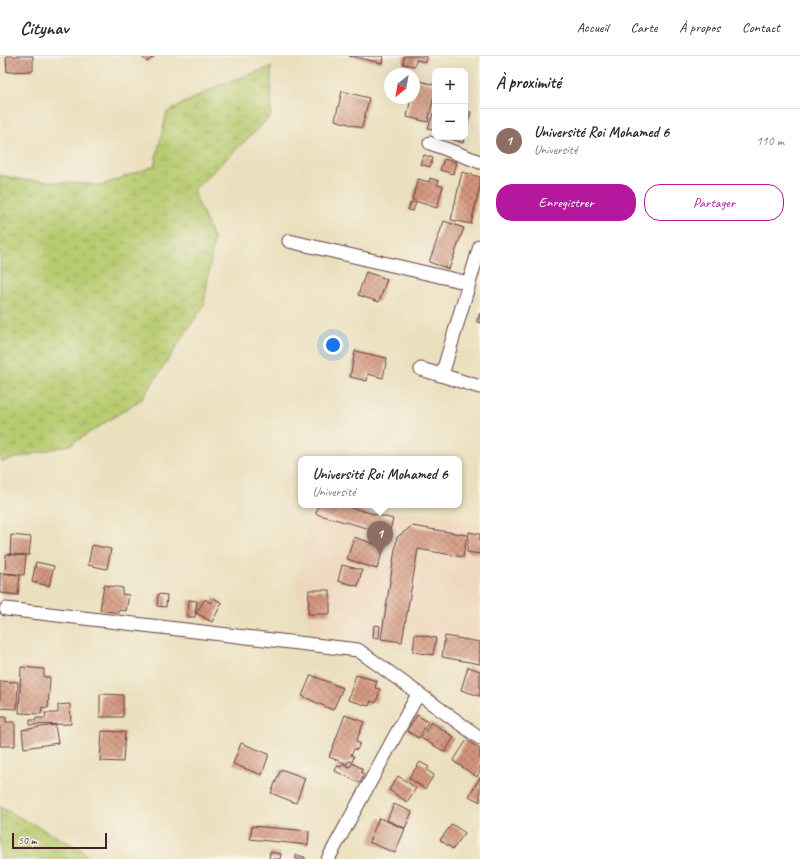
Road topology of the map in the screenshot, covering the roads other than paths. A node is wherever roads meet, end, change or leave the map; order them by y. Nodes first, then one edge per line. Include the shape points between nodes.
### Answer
1 (430, 143) dead end
2 (480, 162) edge
3 (290, 242) dead end
4 (480, 246) edge
5 (469, 283) junction
6 (421, 369) dead end
7 (442, 375) junction
8 (480, 387) edge
9 (6, 609) dead end
10 (418, 694) junction
11 (480, 738) edge
12 (328, 859) edge

1 - 2 street
3 - 5 street
4 - 5 street
5 - 7 street
6 - 7 street
7 - 8 street
9 - 10 street via 358,650
10 - 11 street
10 - 12 street

